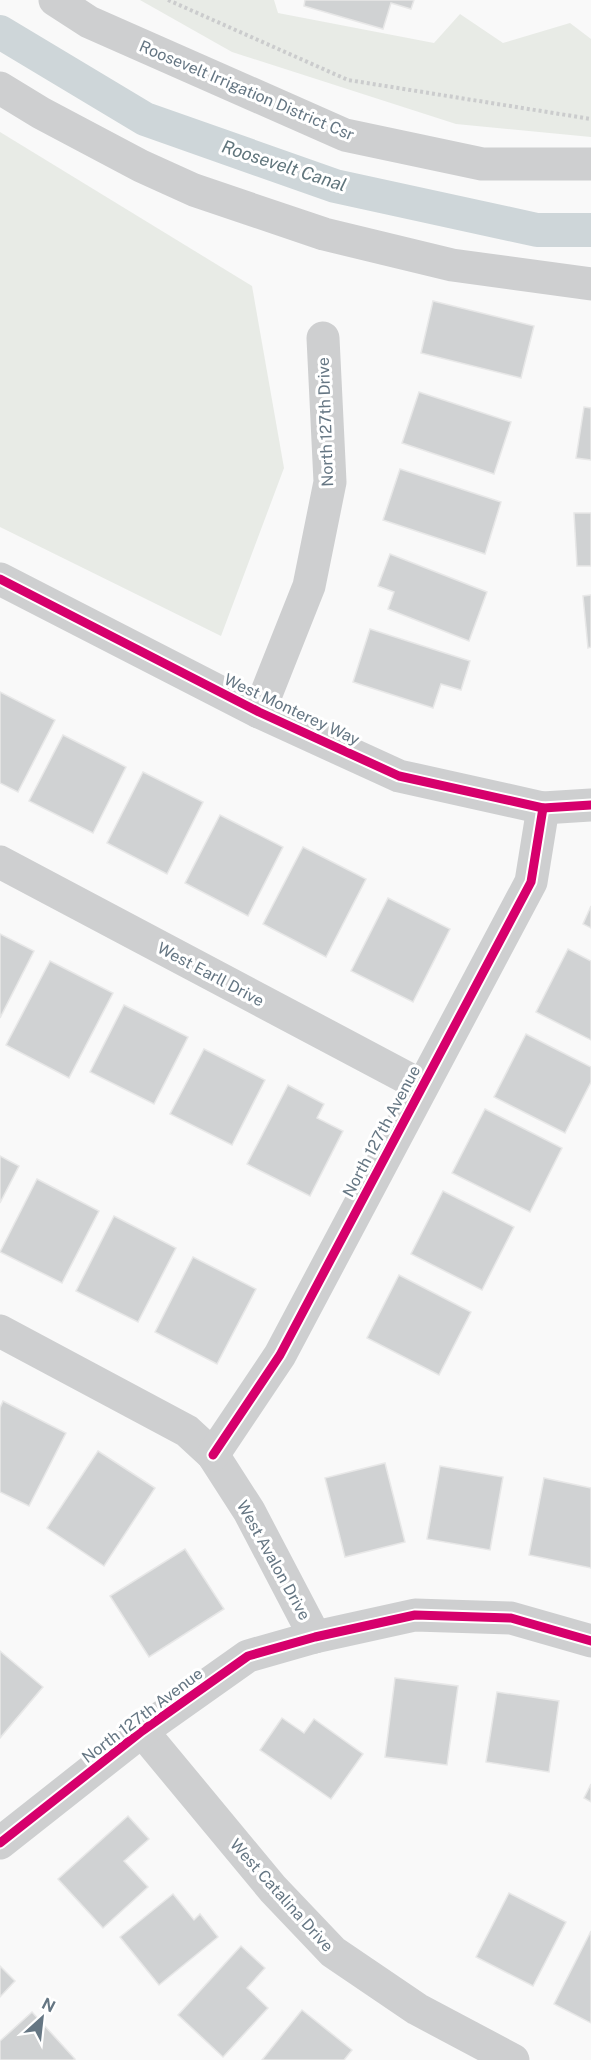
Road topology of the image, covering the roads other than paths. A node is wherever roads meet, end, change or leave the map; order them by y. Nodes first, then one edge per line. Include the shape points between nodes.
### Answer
1 (55, 0) edge
2 (0, 88) edge
3 (591, 164) edge
4 (591, 284) edge
5 (323, 338) dead end
6 (0, 579) edge
7 (259, 712) junction
8 (591, 805) edge
9 (543, 808) junction
10 (0, 862) edge
11 (422, 1086) junction
12 (0, 1331) edge
13 (213, 1455) junction
14 (315, 1636) junction
15 (591, 1641) edge
16 (142, 1731) junction
17 (0, 1844) edge
18 (513, 2060) edge

1 - 3 street, Roosevelt Irrigation District Csr via 89,22 345,135 482,164
2 - 4 street via 141,166 194,190 324,234 452,265
5 - 7 street, North 127th Drive via 330,482 309,586
6 - 7 street, West Monterey Way
7 - 9 street, West Monterey Way via 399,776
8 - 9 street, West Monterey Way
9 - 11 street, North 127th Avenue via 531,882
10 - 11 street, West Earll Drive
11 - 13 street, North 127th Avenue via 280,1355
12 - 13 street, West Avalon Drive via 187,1431
13 - 14 street, West Avalon Drive via 249,1511
14 - 15 street, West Avalon Drive via 415,1615 511,1618
14 - 16 street, North 127th Avenue via 248,1656
16 - 17 street, North 127th Avenue
16 - 18 street, West Catalina Drive via 273,1889 333,1952 417,2009

